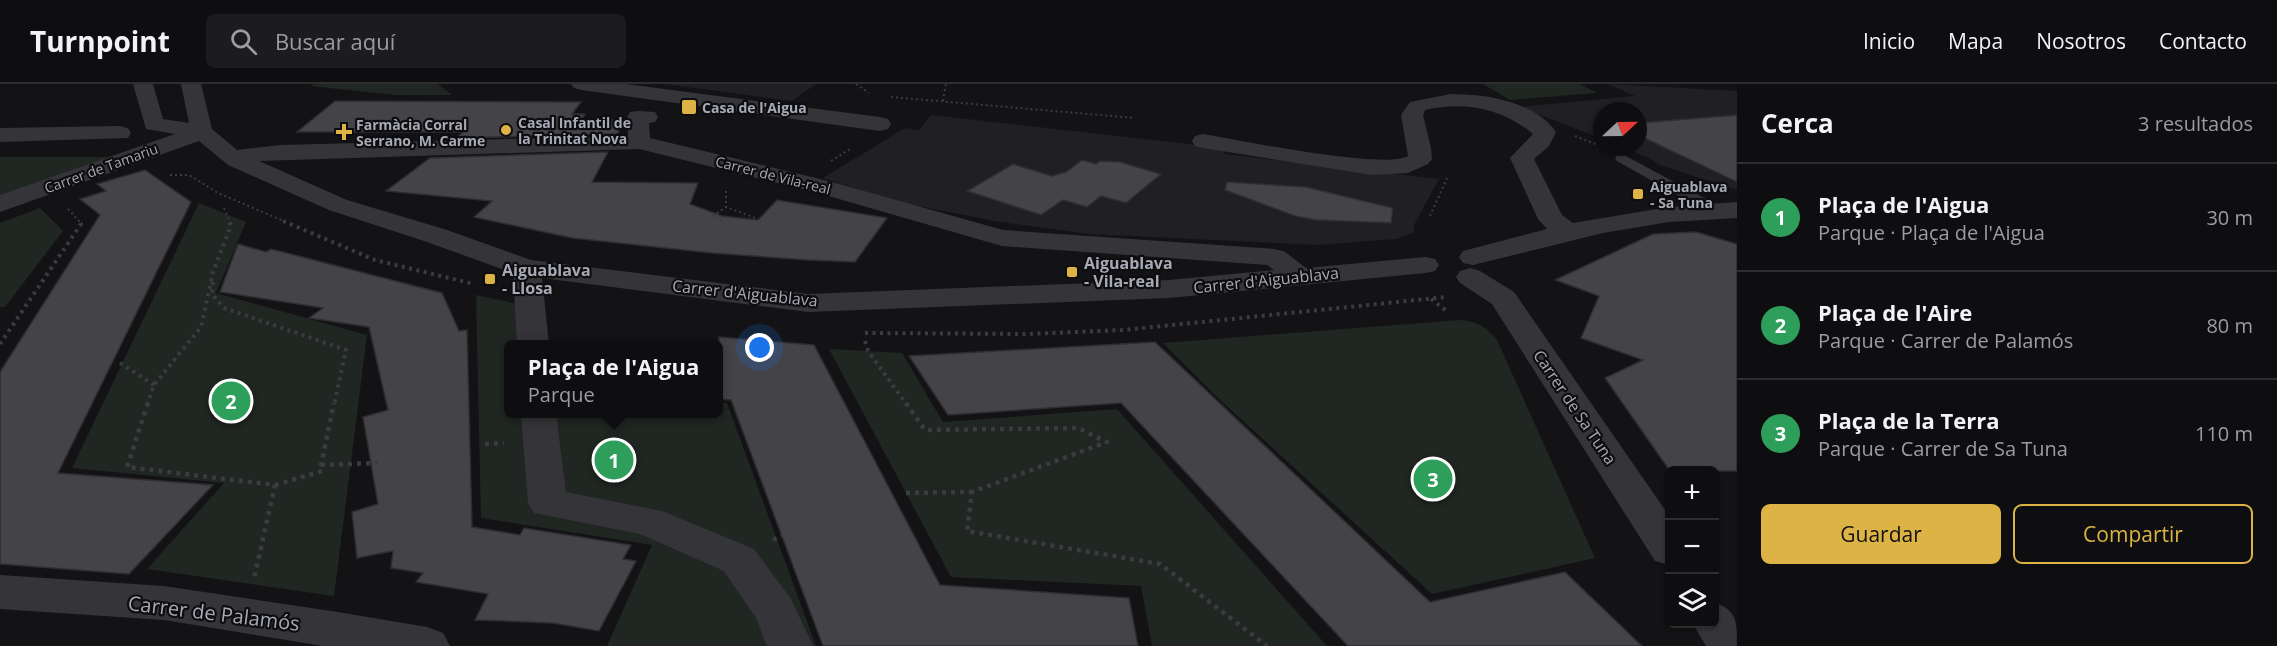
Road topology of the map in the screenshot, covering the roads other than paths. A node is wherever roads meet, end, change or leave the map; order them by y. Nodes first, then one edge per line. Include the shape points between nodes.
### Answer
1 (143, 84) edge
2 (191, 84) edge
3 (581, 84) edge
4 (614, 88) junction
5 (759, 123) dead end
6 (787, 127) dead end
7 (202, 132) junction
8 (120, 134) dead end
9 (0, 135) edge
10 (1203, 141) dead end
11 (233, 157) junction
12 (1623, 158) dead end
13 (0, 204) edge
14 (1726, 210) edge
15 (1568, 232) junction
16 (527, 268) junction
17 (1300, 277) junction
18 (1465, 277) junction
19 (533, 340) edge
20 (538, 418) edge
21 (1665, 542) edge
22 (0, 592) edge
23 (1719, 628) edge
24 (428, 646) edge
25 (790, 646) edge
26 (1731, 646) edge

1 - 7 street, Carrer d'Aiguablava via 154,124
2 - 7 street
3 - 4 street
4 - 5 street via 625,109
4 - 6 street via 885,112 848,142
7 - 11 street, Carrer d'Aiguablava
7 - 13 street, Carrer de Tamariu
8 - 9 street
10 - 15 street via 1372,168 1408,166 1420,159 1412,115 1417,106 1437,100 1485,102 1531,119 1545,132 1522,158 1551,219
11 - 16 street, Carrer d'Aiguablava via 338,206
11 - 17 street, Carrer de Vila-real via 644,127 726,163 1002,238 1274,257
12 - 14 lane
14 - 15 street, Carrer d'Aiguablava via 1627,219
15 - 18 street, Carrer d'Aiguablava
16 - 17 street, Carrer d'Aiguablava via 808,303 1169,289
16 - 19 street
17 - 18 street, Carrer d'Aiguablava via 1424,278 1441,273
18 - 21 street, Carrer de Sa Tuna via 1503,298
20 - 25 street via 548,503 648,521 739,560 775,611
22 - 24 street, Carrer de Palamós via 164,603
23 - 26 street

